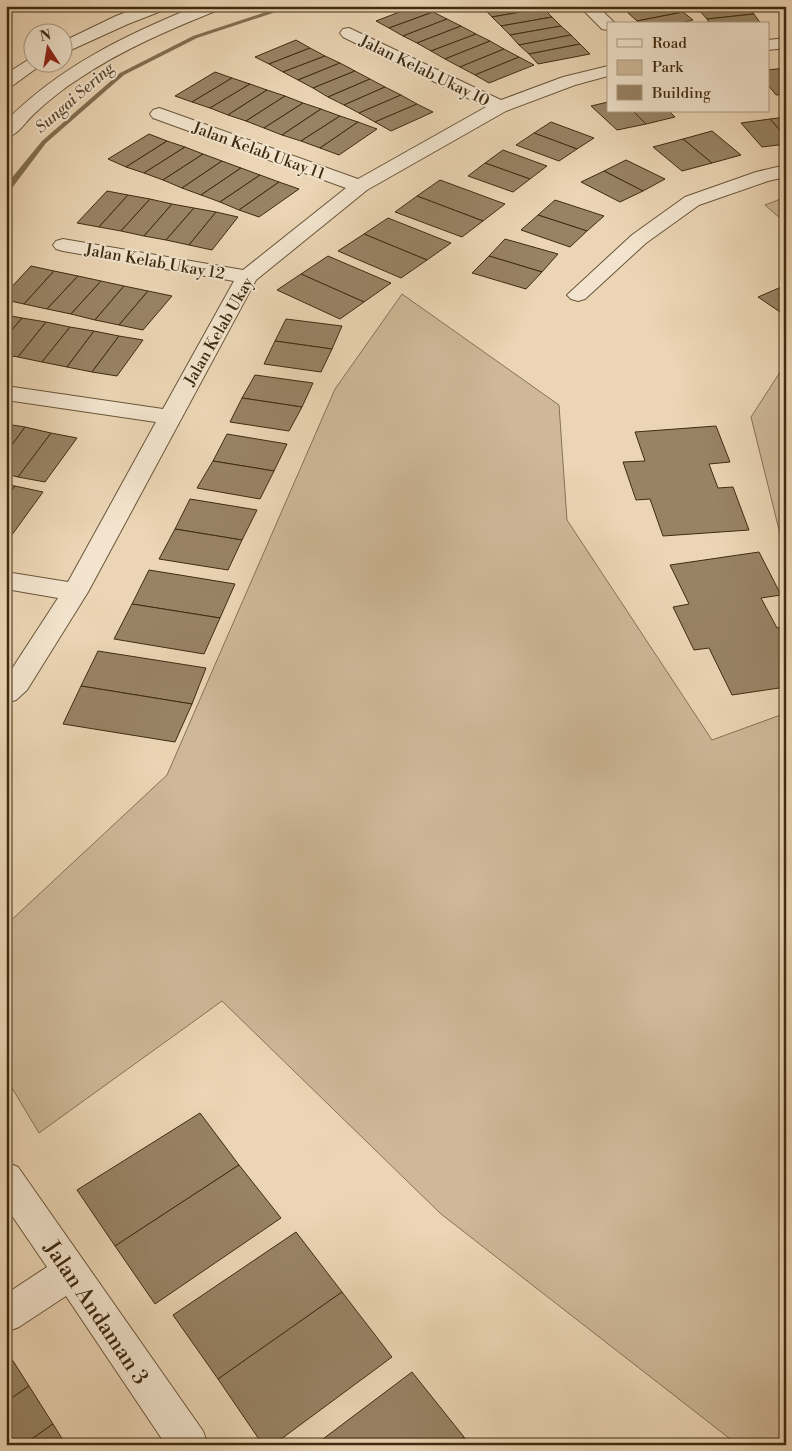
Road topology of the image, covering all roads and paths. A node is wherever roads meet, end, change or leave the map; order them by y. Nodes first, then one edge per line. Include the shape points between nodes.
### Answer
1 (122, 6) edge
2 (158, 6) edge
3 (212, 6) edge
4 (588, 6) edge
5 (181, 18) junction
6 (607, 24) edge
7 (72, 27) edge
8 (349, 32) dead end
9 (786, 43) edge
10 (72, 44) edge
11 (770, 45) edge
12 (22, 71) edge
13 (607, 72) edge
14 (6, 82) edge
15 (500, 107) junction
16 (6, 108) edge
17 (159, 114) dead end
18 (6, 132) edge
19 (786, 172) edge
20 (360, 186) junction
21 (63, 245) dead end
22 (247, 277) junction
23 (578, 295) dead end
24 (6, 393) edge
25 (169, 417) junction
26 (6, 580) edge
27 (75, 592) junction
28 (6, 693) edge
29 (6, 1178) edge
30 (70, 1272) junction
31 (6, 1315) edge
32 (189, 1445) edge

1 - 7 street
2 - 10 street
3 - 5 street
4 - 6 street
5 - 16 street via 118,40 67,64
5 - 18 street via 85,67 34,105
8 - 15 street, Jalan Kelab Ukay 10
9 - 11 street
12 - 14 street
13 - 15 street, Jalan Kelab Ukay via 569,81
15 - 20 street, Jalan Kelab Ukay
17 - 20 street, Jalan Kelab Ukay 11
19 - 23 street via 763,176 692,202 638,238
20 - 22 street, Jalan Kelab Ukay
21 - 22 street, Jalan Kelab Ukay 12
22 - 25 street, Jalan Kelab Ukay
24 - 25 street
25 - 27 street, Jalan Kelab Ukay
26 - 27 street
27 - 28 street, Jalan Kelab Ukay via 18,683
29 - 30 street, Jalan Andaman 3
30 - 31 street
30 - 32 street, Jalan Andaman 3

